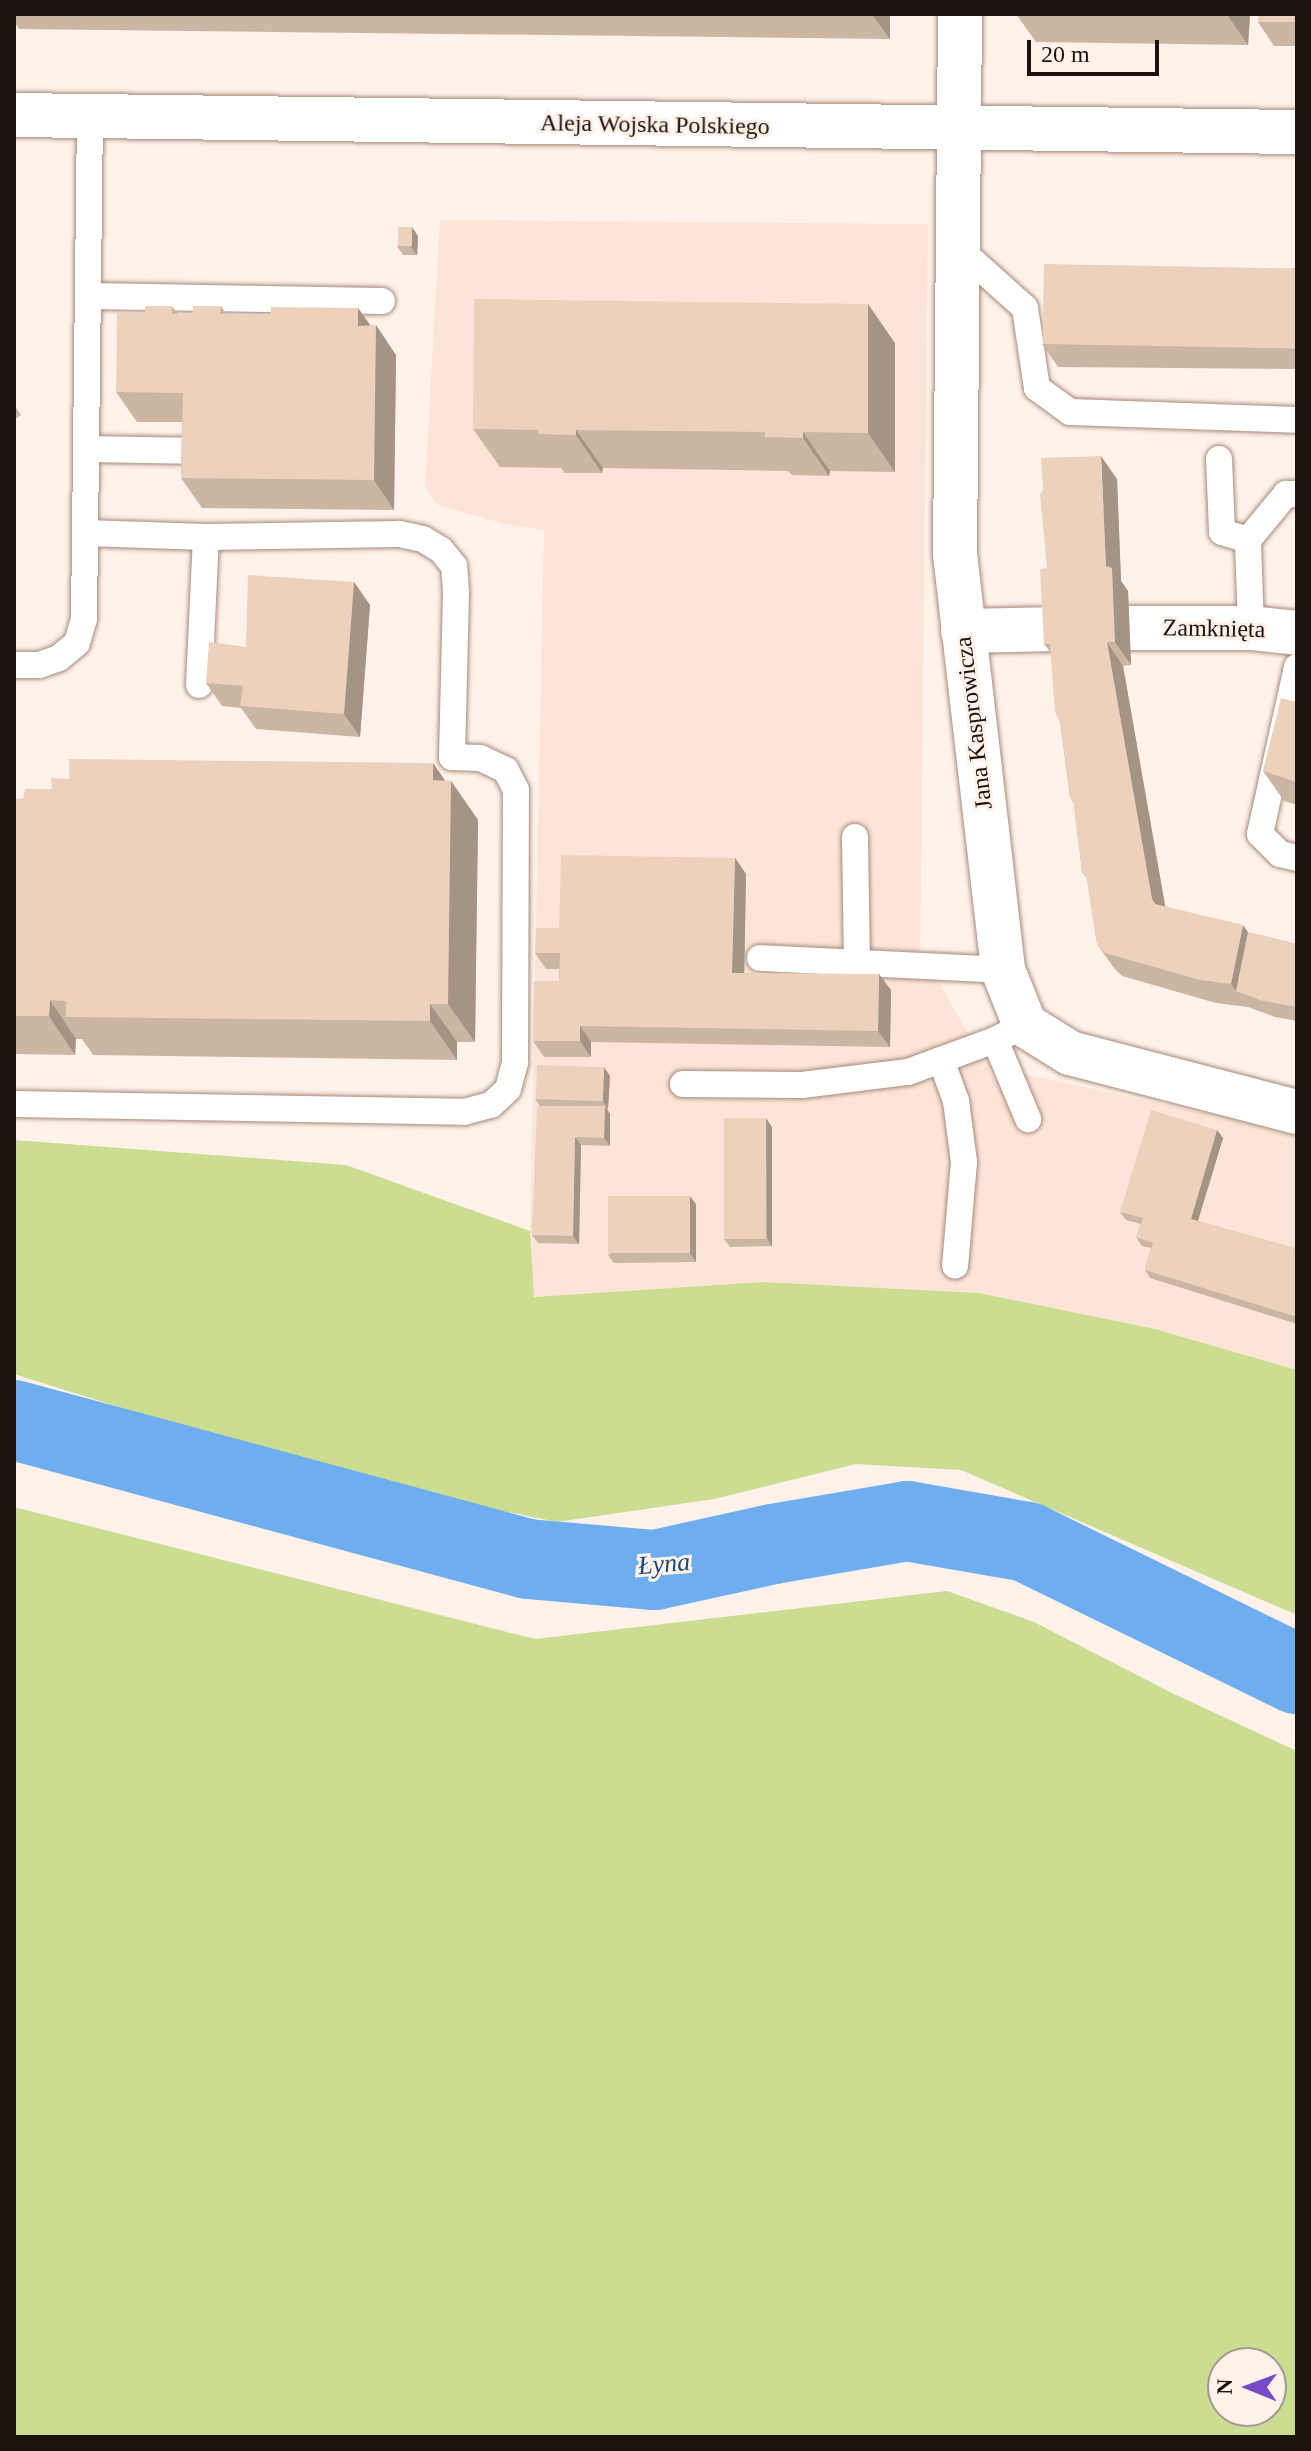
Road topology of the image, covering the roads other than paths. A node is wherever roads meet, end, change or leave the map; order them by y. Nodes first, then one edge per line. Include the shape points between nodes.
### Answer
1 (960, 14) edge
2 (14, 115) edge
3 (90, 116) junction
4 (959, 129) junction
5 (1297, 132) edge
6 (957, 247) junction
7 (89, 296) junction
8 (382, 301) dead end
9 (1297, 420) edge
10 (86, 449) junction
11 (203, 451) edge
12 (1219, 459) dead end
13 (1297, 494) edge
14 (85, 533) junction
15 (206, 537) junction
16 (1248, 540) junction
17 (1130, 628) dead end
18 (1251, 628) junction
19 (1059, 629) edge
20 (963, 631) junction
21 (1297, 633) edge
22 (14, 665) edge
23 (1297, 667) edge
24 (199, 685) dead end
25 (855, 837) dead end
26 (1297, 858) edge
27 (760, 958) dead end
28 (857, 963) junction
29 (1003, 970) junction
30 (1010, 1032) junction
31 (941, 1060) junction
32 (683, 1084) dead end
33 (14, 1104) edge
34 (1297, 1112) edge
35 (1028, 1119) dead end
36 (955, 1266) dead end

1 - 4 street, Jana Kasprowicza
2 - 3 street, Aleja Wojska Polskiego
3 - 4 street, Aleja Wojska Polskiego
3 - 7 lane
4 - 5 street, Aleja Wojska Polskiego
4 - 6 street, Jana Kasprowicza
6 - 9 lane via 1025,308 1037,388 1070,412
6 - 20 street, Jana Kasprowicza via 955,554
7 - 8 lane
7 - 10 lane
10 - 11 lane
10 - 14 lane
12 - 16 lane via 1222,532
13 - 16 lane via 1286,494
14 - 15 lane
14 - 22 lane via 84,619 77,643 39,665
15 - 24 lane
15 - 33 lane via 399,534 423,539 454,566 452,757 480,758 506,770 516,790 515,1062 508,1089 491,1105 464,1112
16 - 18 lane
17 - 18 street, Zamknięta
18 - 21 street, Zamknięta
19 - 20 street
20 - 29 street, Jana Kasprowicza
23 - 26 lane via 1260,834 1280,854
25 - 28 lane
27 - 28 lane
28 - 29 lane
29 - 30 street, Jana Kasprowicza
30 - 31 lane
30 - 34 street via 1070,1053
30 - 35 lane
31 - 32 lane via 908,1072 802,1085
31 - 36 lane via 956,1101 964,1162

